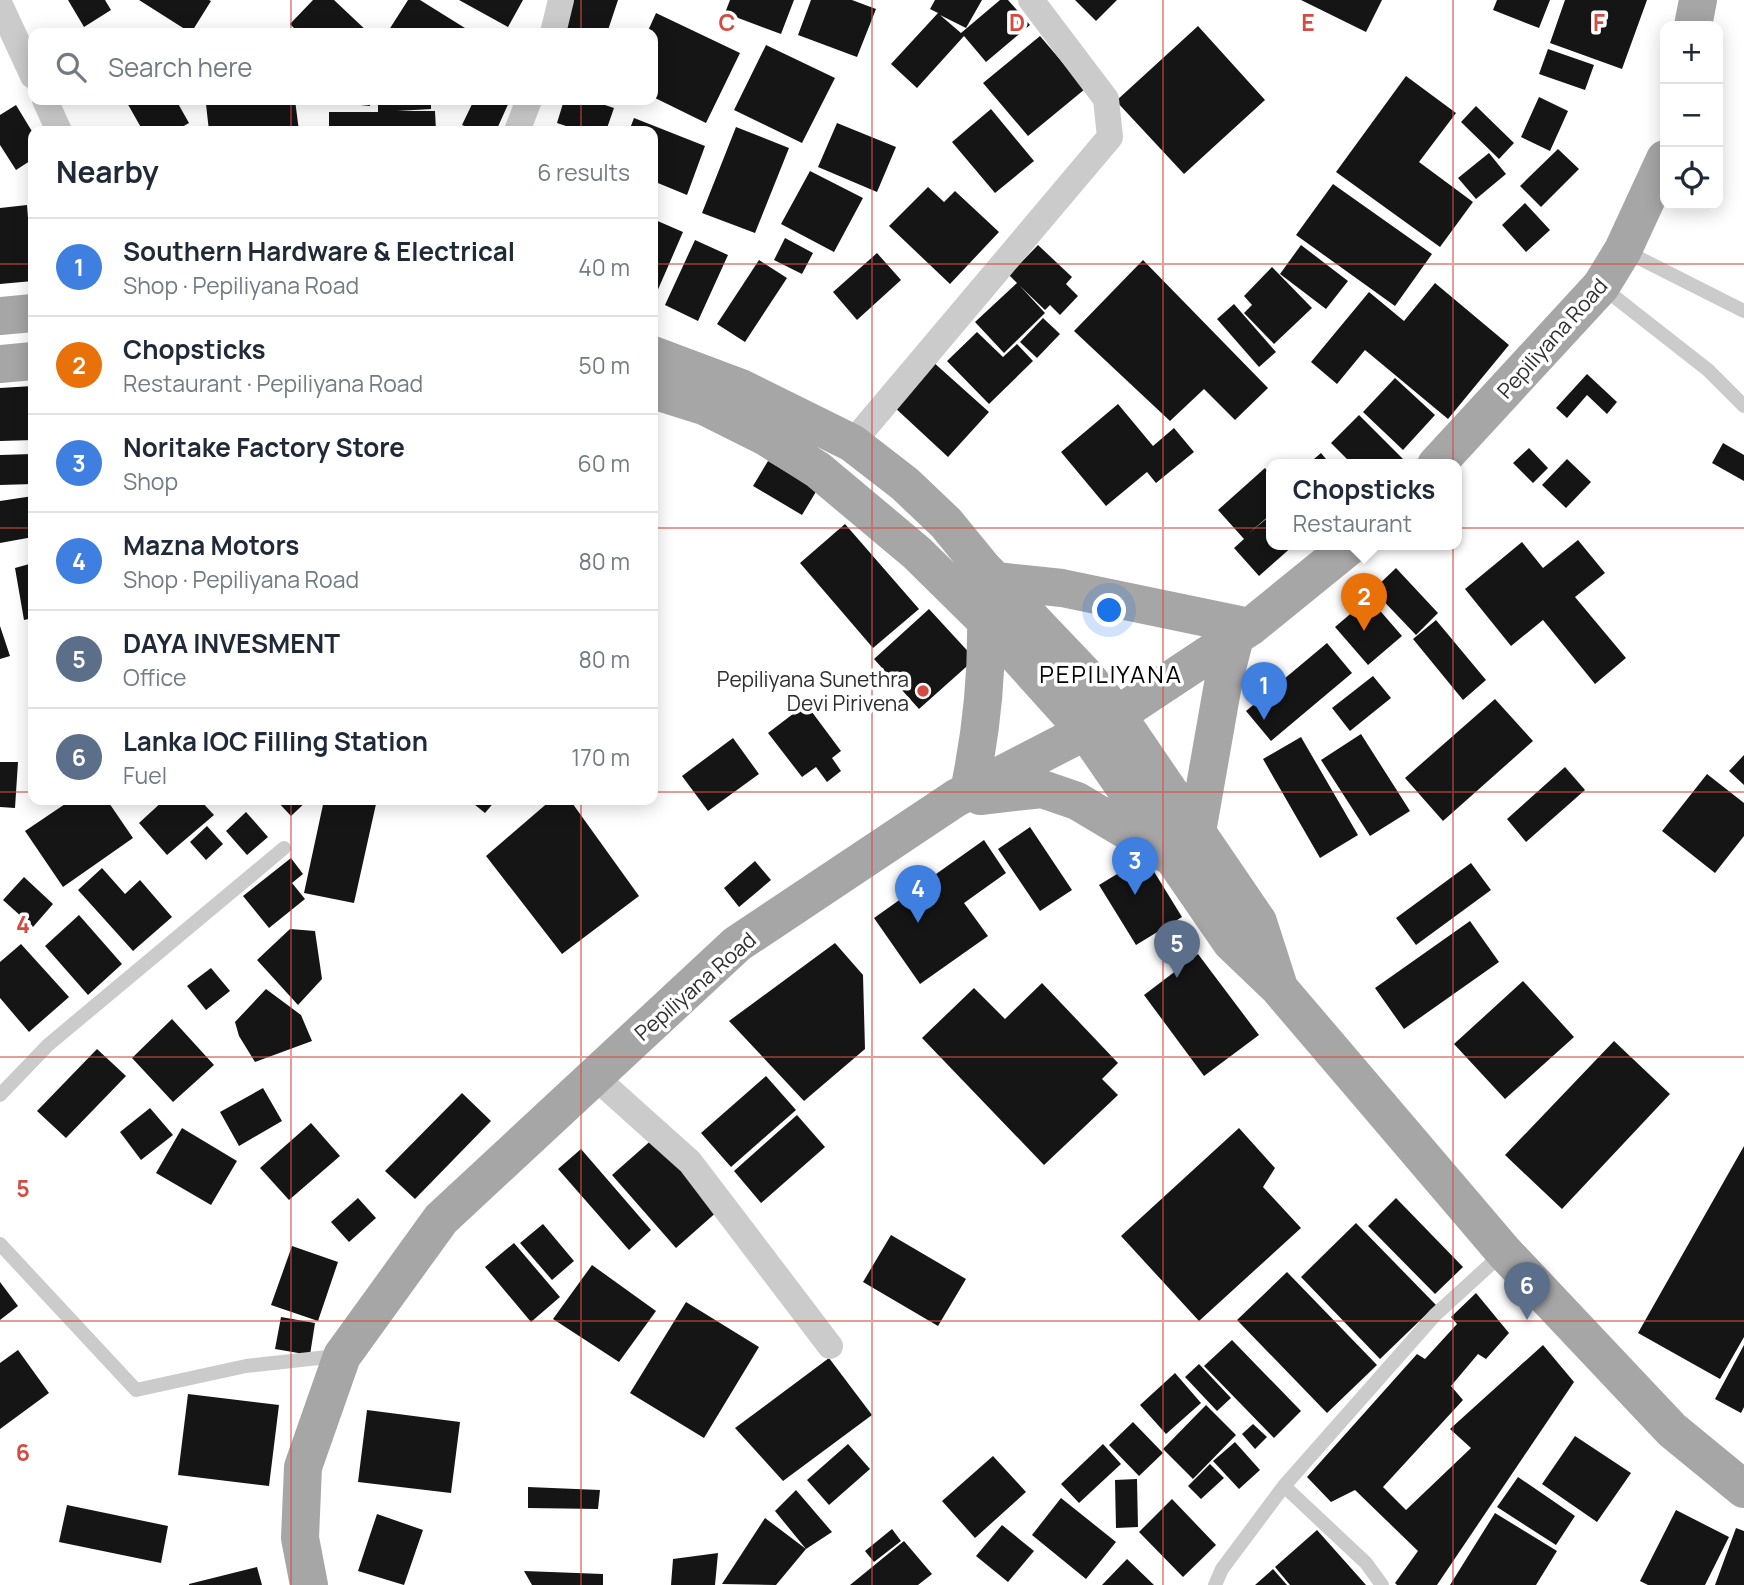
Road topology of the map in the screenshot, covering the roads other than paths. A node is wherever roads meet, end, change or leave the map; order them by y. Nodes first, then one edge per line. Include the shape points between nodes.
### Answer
1 (561, 0) edge
2 (1031, 0) edge
3 (1698, 0) edge
4 (0, 5) edge
5 (1694, 21) edge
6 (554, 28) edge
7 (28, 65) edge
8 (46, 105) edge
9 (527, 105) edge
10 (57, 126) edge
11 (519, 126) edge
12 (1660, 170) edge
13 (1623, 250) junction
14 (1601, 286) junction
15 (1744, 312) edge
16 (28, 313) edge
17 (0, 316) edge
18 (658, 357) edge
19 (28, 361) edge
20 (0, 364) edge
21 (658, 392) edge
22 (1744, 407) edge
23 (852, 443) junction
24 (1442, 459) edge
25 (1345, 550) edge
26 (996, 581) junction
27 (985, 621) junction
28 (1242, 632) junction
29 (1102, 724) junction
30 (962, 794) junction
31 (1187, 846) junction
32 (284, 848) dead end
33 (594, 1076) junction
34 (0, 1095) edge
35 (0, 1244) edge
36 (1504, 1252) junction
37 (830, 1346) dead end
38 (342, 1356) junction
39 (1284, 1486) junction
40 (1744, 1489) edge
41 (309, 1585) edge
42 (1215, 1585) edge
43 (1382, 1585) edge

1 - 6 street
2 - 23 street via 1106,99 1110,137
3 - 5 main road
4 - 7 street
8 - 10 street
9 - 11 street
12 - 13 main road, Pepiliyana Road
13 - 14 main road, Pepiliyana Road
13 - 15 lane
14 - 22 lane via 1708,370
14 - 24 main road, Pepiliyana Road
16 - 17 main road
18 - 23 main road via 741,388
19 - 20 main road
21 - 27 main road via 704,406 818,470 918,554
23 - 26 main road via 946,523
25 - 28 main road, Pepiliyana Road
26 - 28 main road via 1062,588
26 - 29 main road via 1084,674
27 - 29 main road
27 - 30 main road via 987,668 979,743
28 - 29 main road, Pepiliyana Road
28 - 31 main road via 1223,684
29 - 30 main road, Pepiliyana Road
29 - 31 main road
30 - 31 main road via 1042,789
30 - 33 main road, Pepiliyana Road via 737,944
31 - 36 main road via 1231,942 1279,987
32 - 34 lane via 48,1045
33 - 37 street via 690,1162
33 - 38 main road, Pepiliyana Road via 441,1219
35 - 38 lane via 136,1390 246,1366
36 - 39 lane via 1435,1315
36 - 40 main road via 1672,1430
38 - 41 main road, Pepiliyana Road via 303,1467 300,1538
39 - 42 lane
39 - 43 lane via 1366,1563

